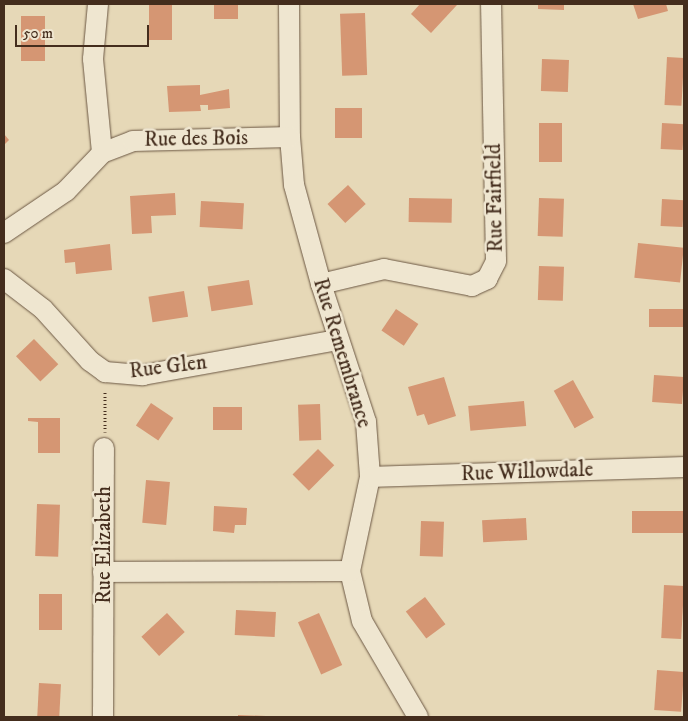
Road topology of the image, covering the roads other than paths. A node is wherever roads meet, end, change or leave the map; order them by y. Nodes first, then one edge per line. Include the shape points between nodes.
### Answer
1 (98, 4) edge
2 (289, 4) edge
3 (491, 4) edge
4 (290, 138) junction
5 (102, 153) junction
6 (6, 227) edge
7 (4, 279) edge
8 (321, 284) junction
9 (338, 340) junction
10 (104, 448) road end
11 (684, 467) edge
12 (370, 477) junction
13 (350, 571) junction
14 (103, 572) junction
15 (103, 717) edge
16 (418, 717) edge

1 - 5 street via 93,59
2 - 4 street, Rue Remembrance
3 - 8 street, Rue Fairfield via 496,261 487,279 472,286 384,268
4 - 5 street, Rue des Bois via 133,141
4 - 8 street, Rue Remembrance via 294,185
5 - 6 street, Rue des Bois via 66,191
7 - 9 street, Rue Glen via 43,309 90,361 105,372 143,375
8 - 9 street, Rue Remembrance
9 - 12 street, Rue Remembrance via 366,422
10 - 14 street, Rue Elizabeth
11 - 12 street, Rue Willowdale
12 - 13 street, Rue Remembrance
13 - 14 street
13 - 16 street, Rue Remembrance via 362,621
14 - 15 street, Rue Elizabeth

